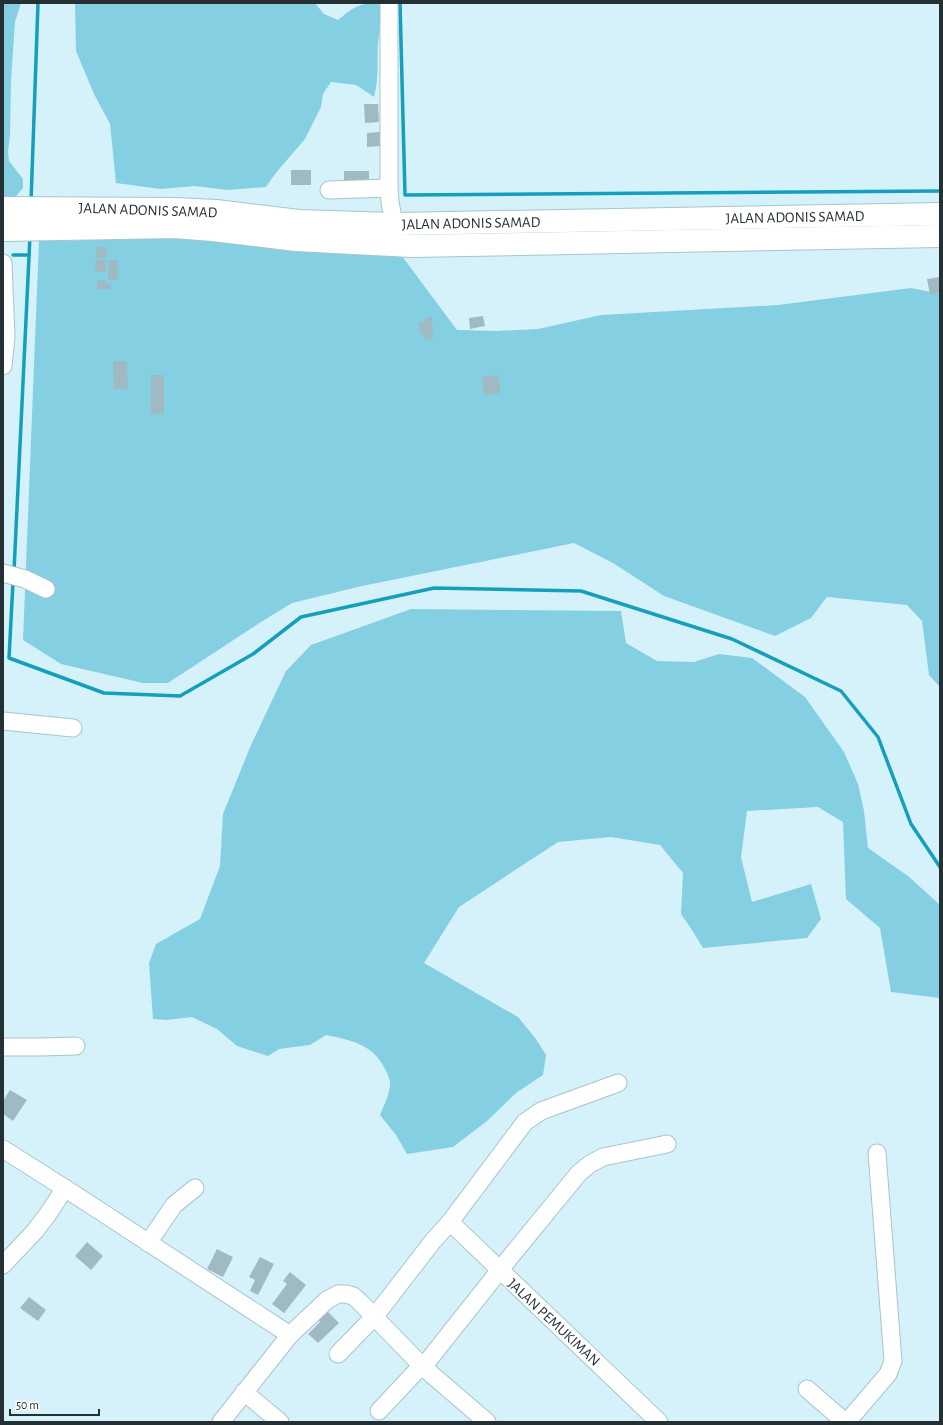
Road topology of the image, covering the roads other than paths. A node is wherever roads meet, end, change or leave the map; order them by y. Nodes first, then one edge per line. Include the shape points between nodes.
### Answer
1 (389, 3) edge
2 (389, 188) junction
3 (329, 190) dead end
4 (6, 208) edge
5 (940, 214) edge
6 (394, 224) junction
7 (274, 227) junction
8 (6, 230) edge
9 (940, 236) edge
10 (3, 263) edge
11 (3, 366) edge
12 (11, 575) edge
13 (46, 589) dead end
14 (3, 721) edge
15 (73, 728) dead end
16 (76, 1046) dead end
17 (3, 1047) edge
18 (618, 1083) dead end
19 (667, 1144) dead end
20 (3, 1149) edge
21 (877, 1152) dead end
22 (65, 1188) junction
23 (195, 1188) dead end
24 (450, 1222) junction
25 (148, 1243) junction
26 (3, 1265) edge
27 (499, 1271) junction
28 (375, 1316) junction
29 (290, 1335) junction
30 (338, 1354) dead end
31 (422, 1366) junction
32 (807, 1389) dead end
33 (244, 1392) junction
34 (379, 1411) dead end
35 (221, 1422) edge
36 (280, 1422) edge
37 (487, 1422) edge
38 (659, 1422) edge
39 (846, 1422) edge

1 - 2 street
2 - 3 street
2 - 6 street
4 - 7 highway, JALAN ADONIS SAMAD via 216,211
5 - 6 highway, JALAN ADONIS SAMAD
6 - 7 highway, JALAN ADONIS SAMAD via 299,221
7 - 8 highway, JALAN ADONIS SAMAD
7 - 9 highway, JALAN ADONIS SAMAD via 296,240 412,246
10 - 11 street via 6,337
12 - 13 street
14 - 15 street
16 - 17 street
18 - 24 street via 534,1114 514,1136
19 - 27 street via 603,1157 590,1164 579,1173
20 - 22 street
21 - 39 street via 893,1361 888,1374
22 - 25 street
22 - 26 street via 35,1231
23 - 25 street via 174,1205
24 - 27 street, JALAN PEMUKIMAN
24 - 28 street
25 - 29 street
27 - 31 street
27 - 38 street, JALAN PEMUKIMAN
28 - 29 street via 354,1296 338,1294 327,1300
28 - 30 street
28 - 31 street
29 - 33 street
31 - 34 street
31 - 37 street
32 - 39 street
33 - 35 street
33 - 36 street

